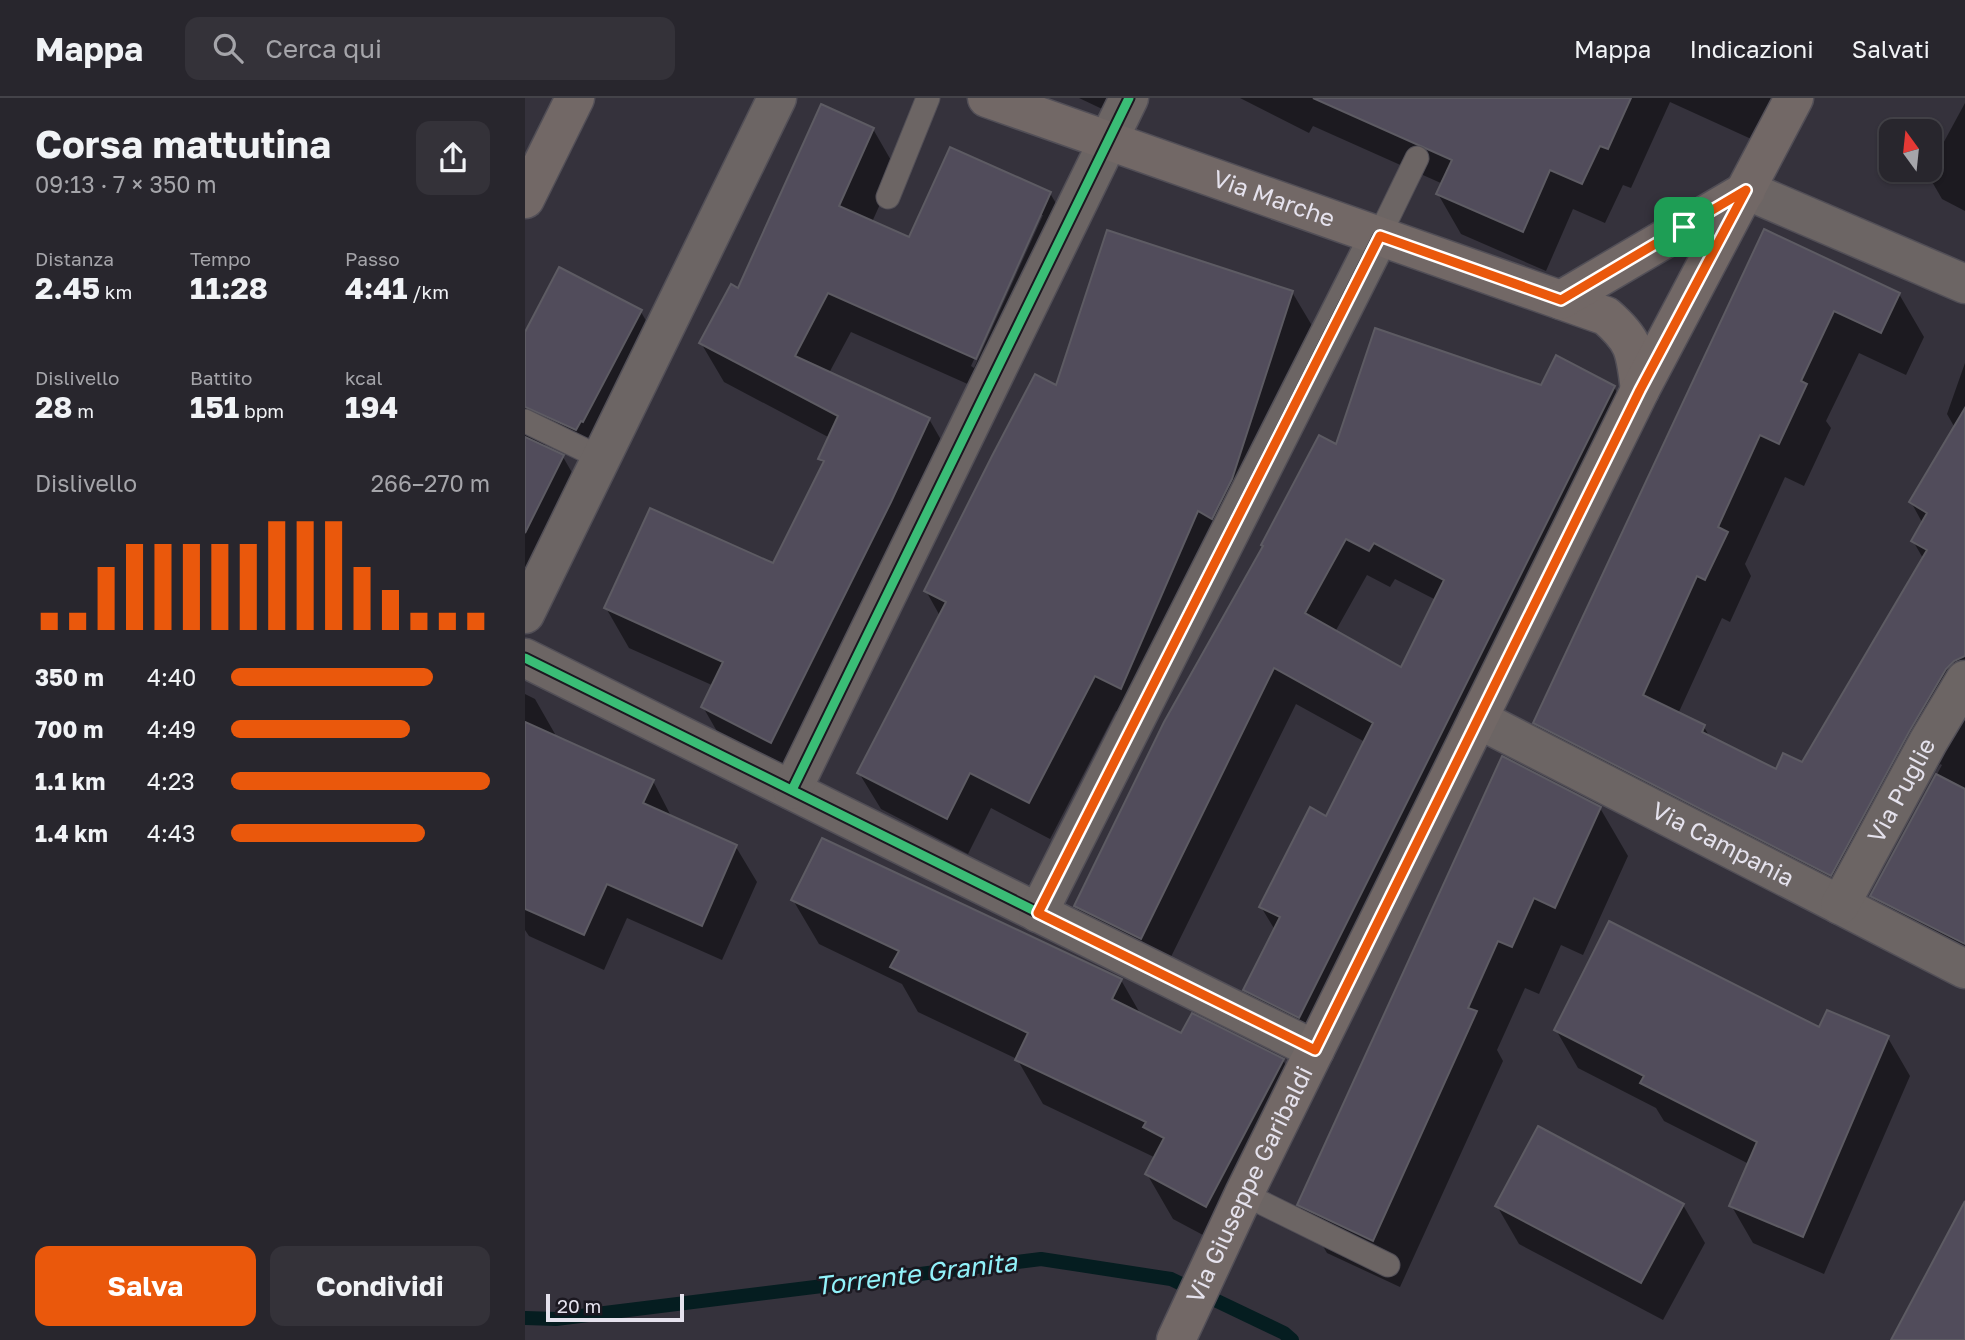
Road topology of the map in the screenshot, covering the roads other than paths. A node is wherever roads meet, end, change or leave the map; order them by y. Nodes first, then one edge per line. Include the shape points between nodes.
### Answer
1 (575, 98) edge
2 (777, 98) edge
3 (928, 98) edge
4 (987, 98) edge
5 (1129, 98) edge
6 (1794, 98) edge
7 (1109, 141) junction
8 (1417, 158) dead end
9 (1746, 190) junction
10 (888, 197) dead end
11 (525, 199) edge
12 (1380, 236) junction
13 (1965, 284) edge
14 (1561, 300) junction
15 (1640, 390) junction
16 (525, 421) edge
17 (601, 458) junction
18 (525, 614) edge
19 (525, 658) edge
20 (1965, 680) edge
21 (1478, 719) junction
22 (792, 790) junction
23 (1840, 905) junction
24 (1038, 913) junction
25 (1965, 969) edge
26 (1315, 1050) junction
27 (1244, 1194) junction
28 (1388, 1265) dead end
29 (1176, 1340) edge

1 - 11 main road
2 - 17 street
3 - 10 lane
4 - 7 main road, Via Marche
5 - 7 street
6 - 9 main road, Via Giuseppe Garibaldi
7 - 12 main road, Via Marche
7 - 22 street
8 - 12 lane
9 - 13 street
9 - 14 main road
9 - 15 main road, Via Giuseppe Garibaldi
12 - 14 main road, Via Marche
12 - 24 street
14 - 15 main road, Via Marche via 1606,316 1625,332 1635,351
15 - 21 main road, Via Giuseppe Garibaldi
16 - 17 lane
17 - 18 street
19 - 22 street
20 - 23 street, Via Puglie
21 - 23 street, Via Campania
21 - 26 main road, Via Giuseppe Garibaldi
22 - 24 street
23 - 25 street, Via Campania
24 - 26 street
26 - 27 main road, Via Giuseppe Garibaldi
27 - 28 lane
27 - 29 main road, Via Giuseppe Garibaldi

